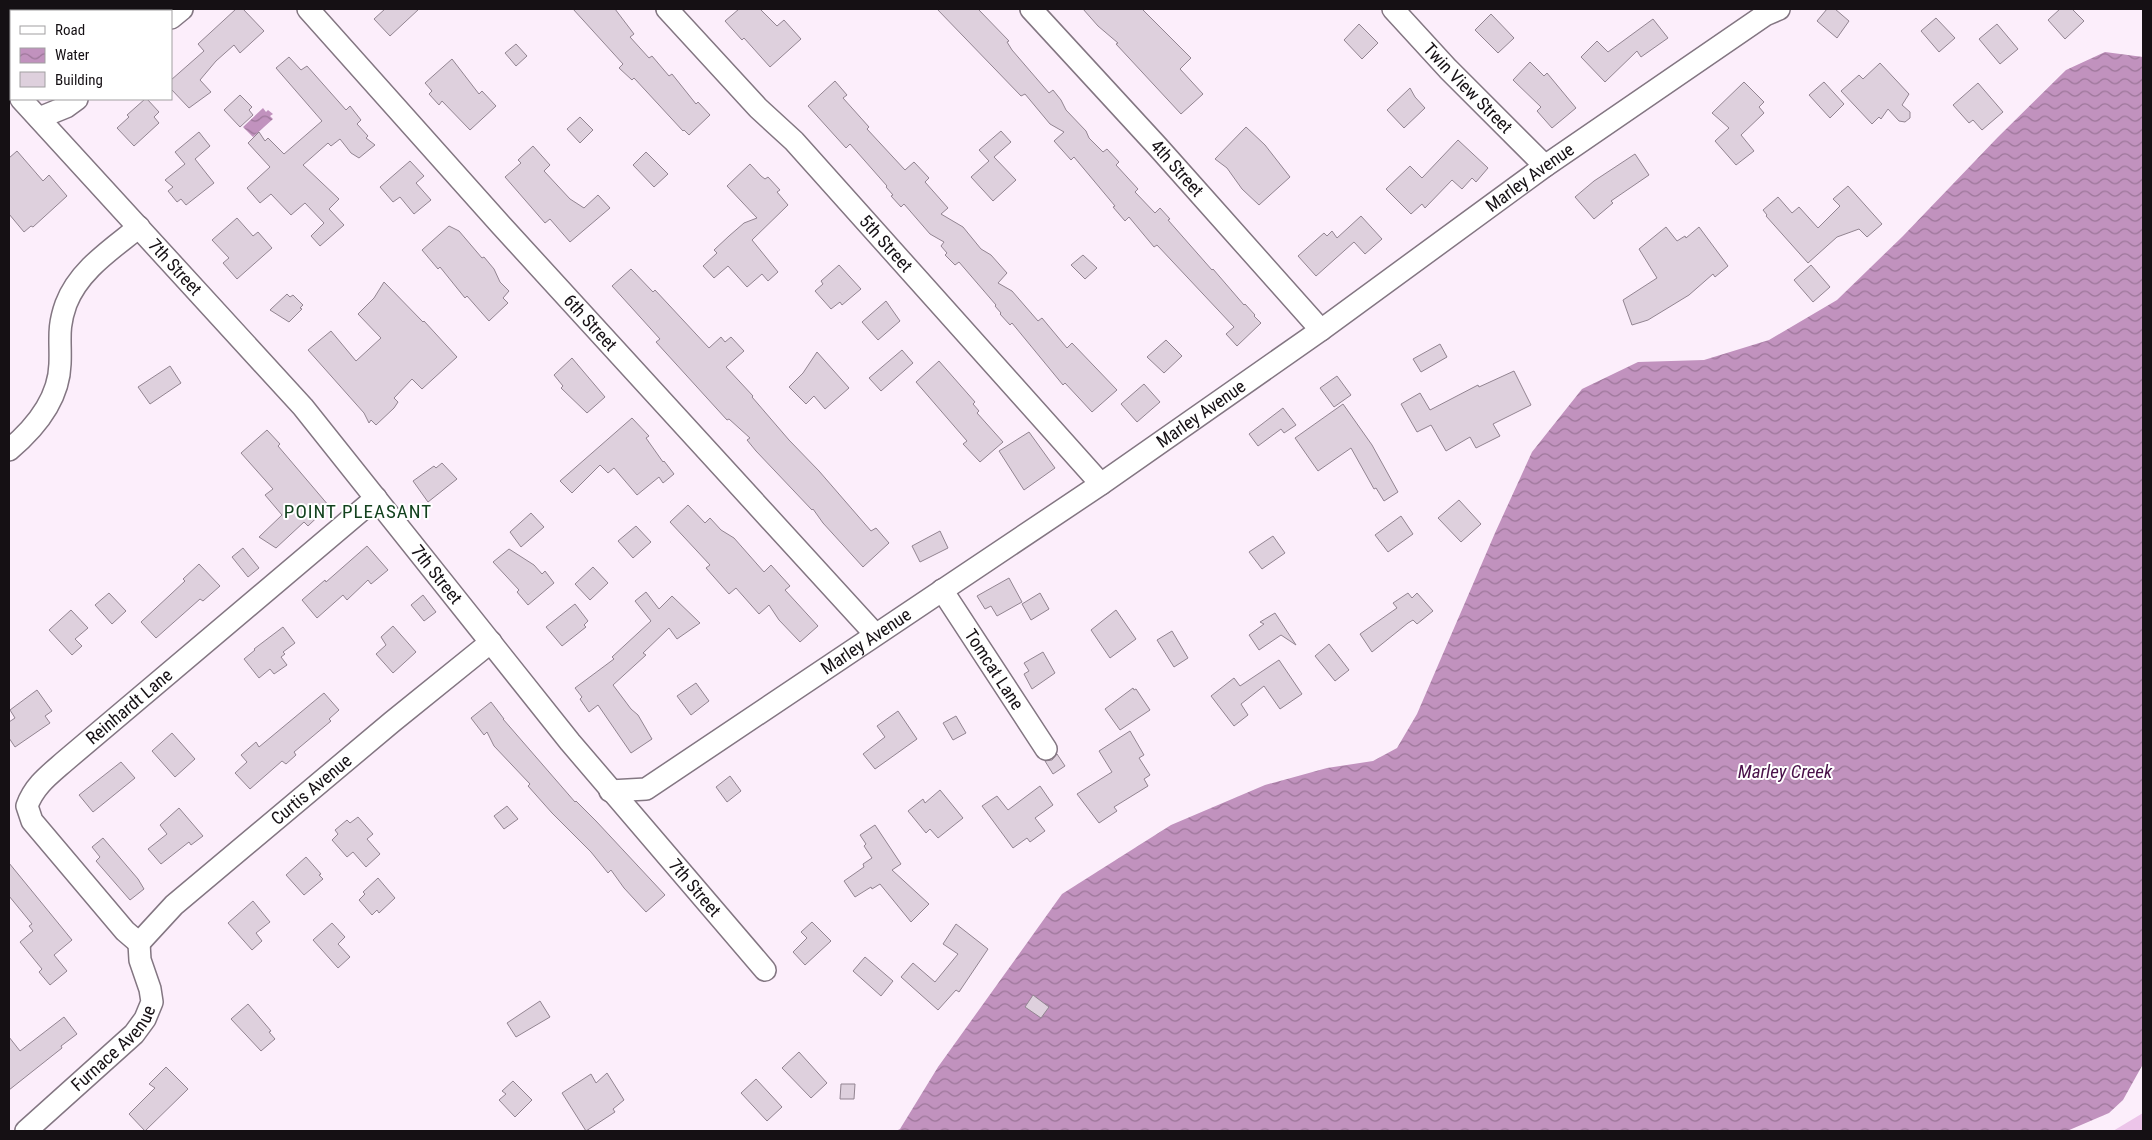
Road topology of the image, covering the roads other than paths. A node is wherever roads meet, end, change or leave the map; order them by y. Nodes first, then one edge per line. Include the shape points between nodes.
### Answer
1 (182, 9) edge
2 (308, 9) edge
3 (667, 9) edge
4 (1031, 9) edge
5 (1393, 9) edge
6 (1769, 11) edge
7 (172, 17) edge
8 (22, 100) edge
9 (76, 100) edge
10 (39, 118) junction
11 (1545, 166) junction
12 (139, 227) junction
13 (1321, 330) junction
14 (9, 450) edge
15 (1101, 484) junction
16 (376, 498) junction
17 (942, 590) junction
18 (875, 634) junction
19 (491, 642) junction
20 (1046, 749) dead end
21 (610, 790) junction
22 (139, 943) junction
23 (765, 970) dead end
24 (26, 1131) edge

1 - 7 street
2 - 18 street, 6th Street
3 - 15 street, 5th Street via 758,108 794,141
4 - 13 street, 4th Street
5 - 11 street, Twin View Street
6 - 11 street, Marley Avenue
8 - 10 street, 7th Street
9 - 10 street via 66,108
10 - 12 street, 7th Street
11 - 13 street, Marley Avenue
12 - 14 street via 90,267 76,284 66,303 59,330 60,365 54,393 38,421
12 - 16 street, 7th Street via 303,407
13 - 15 street, Marley Avenue
15 - 17 street, Marley Avenue
16 - 19 street, 7th Street
16 - 22 street, Reinhardt Lane via 65,761 31,795 26,806 32,822
17 - 18 street, Marley Avenue
17 - 20 street, Tomcat Lane
18 - 21 street, Marley Avenue via 646,789
19 - 21 street, 7th Street
19 - 22 street, Curtis Avenue via 174,905
21 - 23 street, 7th Street
22 - 24 street, Furnace Avenue via 140,960 152,1002 145,1020 134,1034

